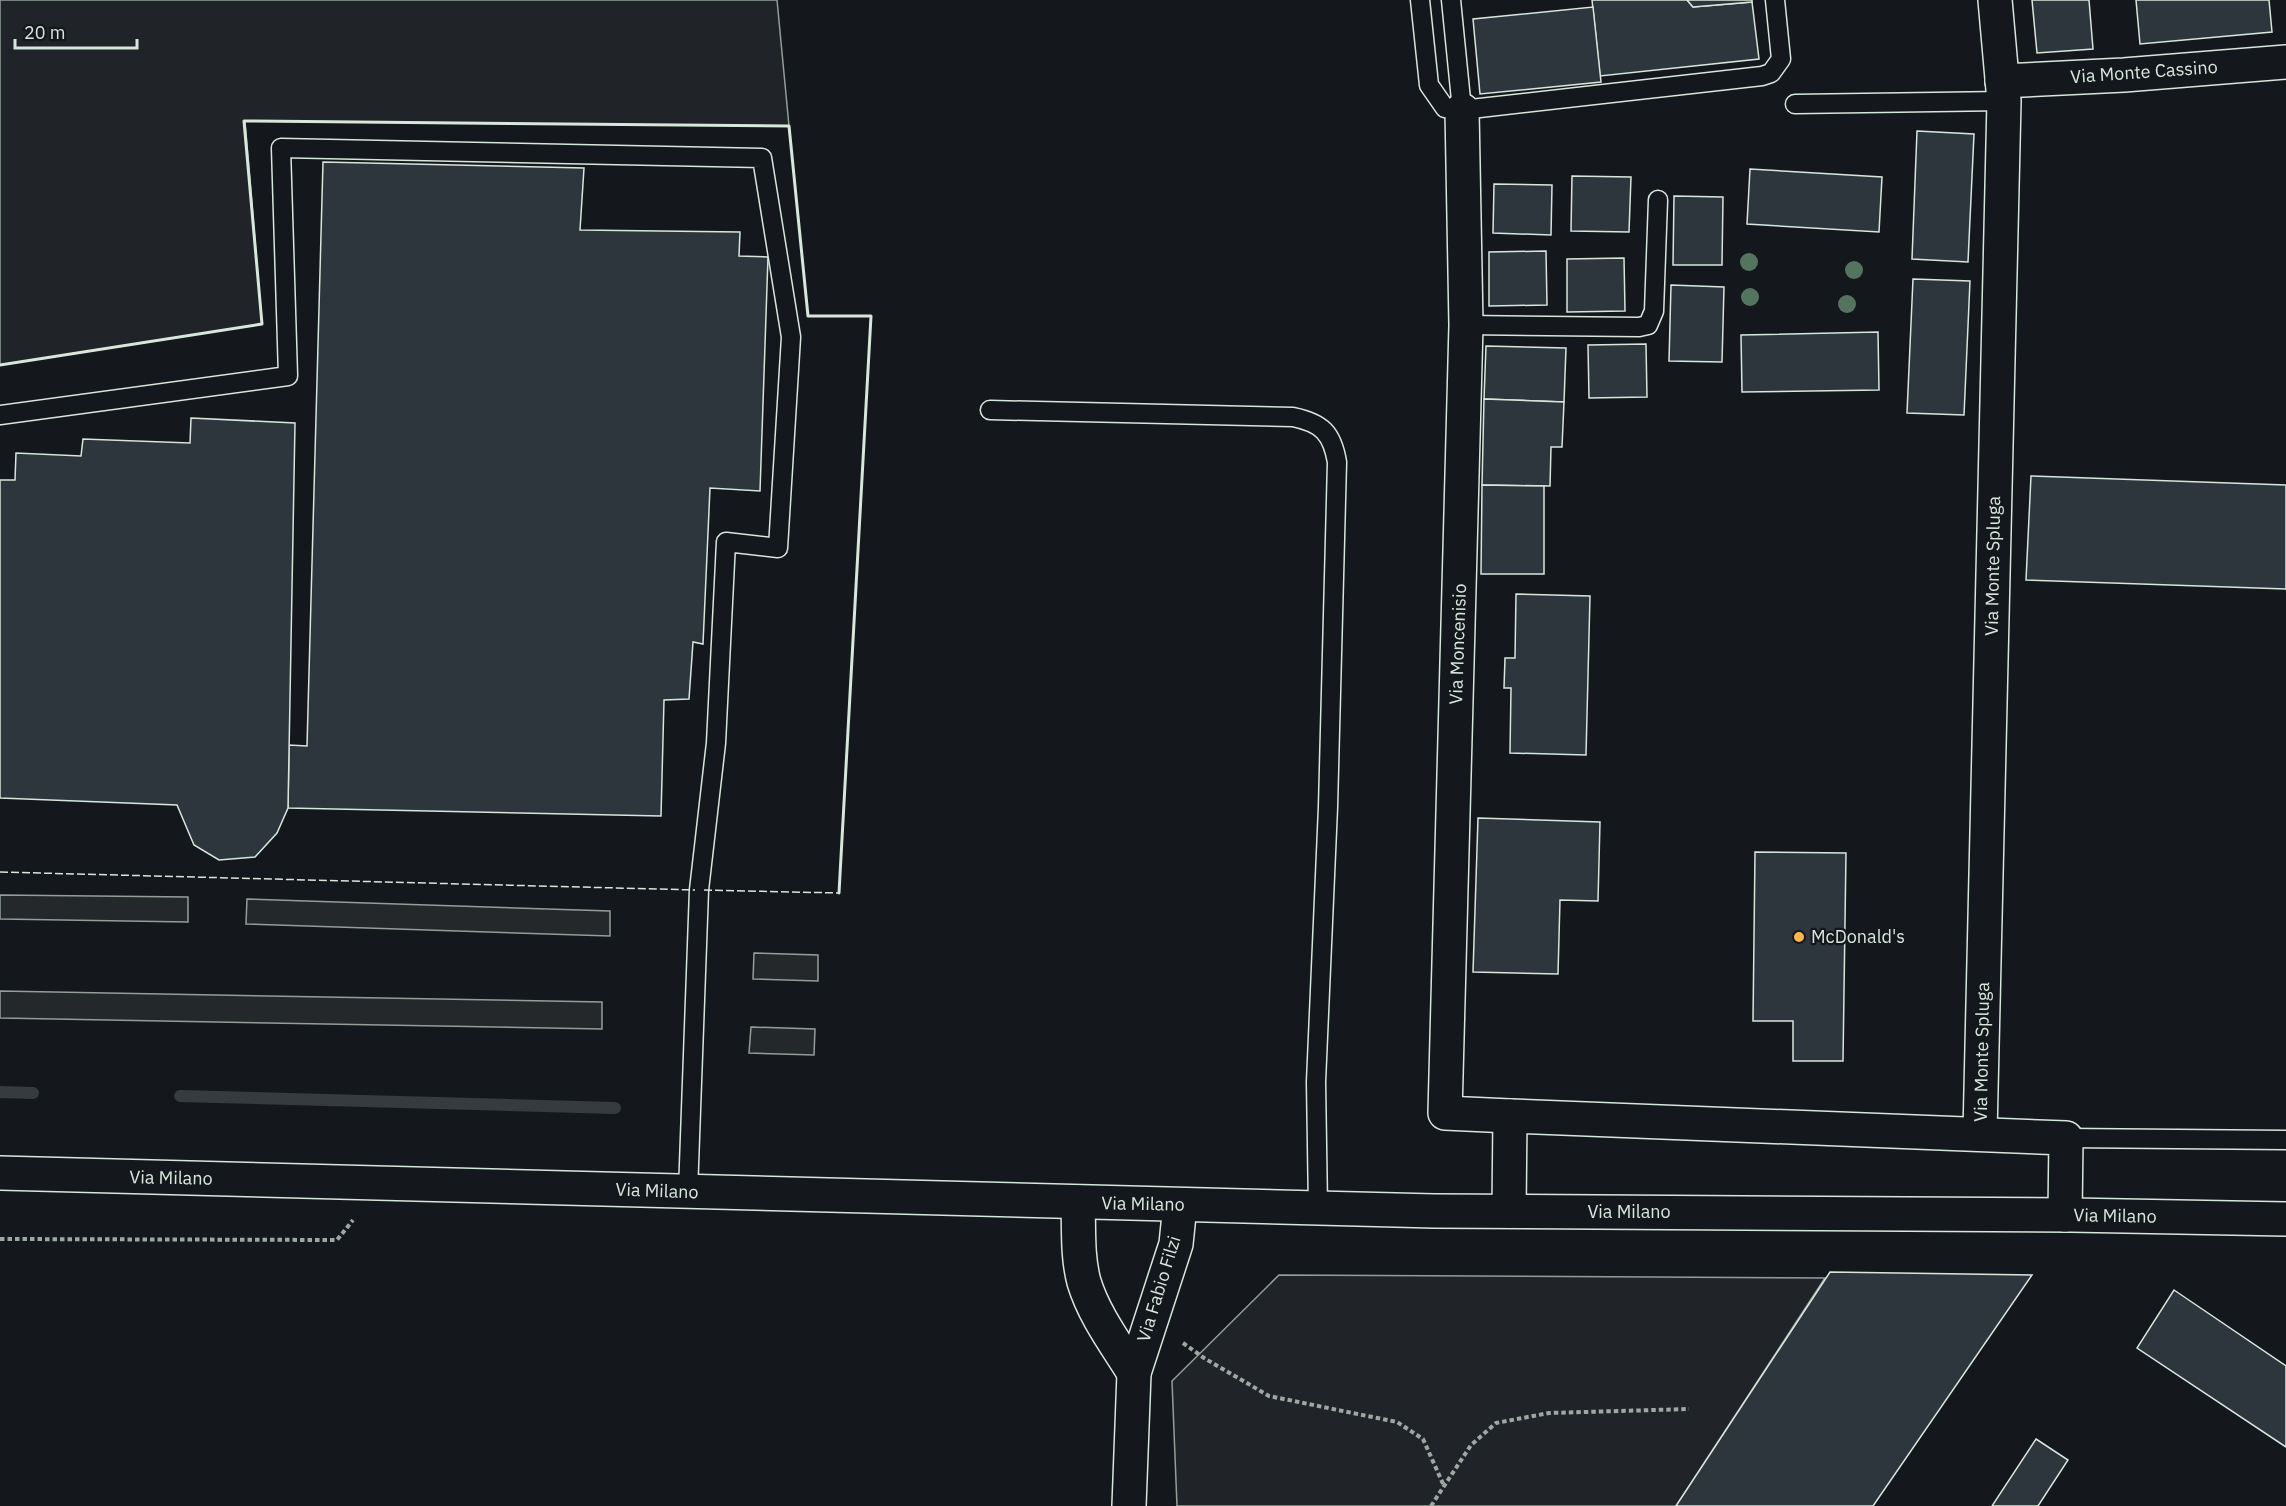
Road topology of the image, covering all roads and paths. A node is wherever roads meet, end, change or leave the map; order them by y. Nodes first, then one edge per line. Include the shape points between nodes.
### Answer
1 (1420, 0) edge
2 (1451, 0) edge
3 (1775, 0) edge
4 (1995, 0) edge
5 (2286, 62) edge
6 (2003, 91) junction
7 (1794, 104) dead end
8 (1462, 110) junction
9 (1658, 200) dead end
10 (1466, 325) junction
11 (990, 410) dead end
12 (0, 416) edge
13 (1510, 1116) junction
14 (1980, 1133) junction
15 (2066, 1138) junction
16 (2286, 1140) edge
17 (0, 1173) edge
18 (382, 1183) junction
19 (688, 1191) junction
20 (1078, 1202) junction
21 (1180, 1205) junction
22 (1318, 1208) junction
23 (1509, 1211) junction
24 (2065, 1215) junction
25 (2286, 1219) edge
26 (0, 1239) edge
27 (1182, 1342) dead end
28 (1134, 1373) junction
29 (1689, 1409) dead end
30 (1444, 1486) junction
31 (1129, 1506) edge
32 (1431, 1506) edge

1 - 8 lane via 1429,85 1445,108
2 - 8 lane
3 - 8 lane via 1780,59 1771,73
4 - 6 street, Via Monte Spluga
5 - 6 street, Via Monte Cassino via 2124,75
6 - 7 lane
6 - 14 street, Via Monte Spluga
8 - 10 street, Via Moncenisio
9 - 10 lane via 1654,311 1648,325
10 - 13 street, Via Moncenisio via 1445,1113
11 - 22 lane via 1293,417 1312,421 1324,430 1334,446 1337,462 1328,807 1316,1082
12 - 19 lane via 288,376 281,148 762,158 791,337 778,548 726,542 716,743 699,890
13 - 14 street
13 - 23 street
14 - 15 street
15 - 16 lane
15 - 24 street
17 - 18 street, Via Milano
18 - 19 street, Via Milano
18 - 26 path via 337,1240
19 - 20 street, Via Milano
20 - 21 street, Via Milano
20 - 28 street, Via Fabio Filzi via 1084,1283 1099,1317
21 - 22 street, Via Milano
21 - 28 street, Via Fabio Filzi via 1176,1244
22 - 23 street, Via Milano
23 - 24 street, Via Milano
24 - 25 street, Via Milano
27 - 30 path via 1269,1396 1397,1422 1423,1439
28 - 31 street, Via Fabio Filzi
29 - 30 path via 1549,1413 1496,1423 1471,1445
30 - 32 path

